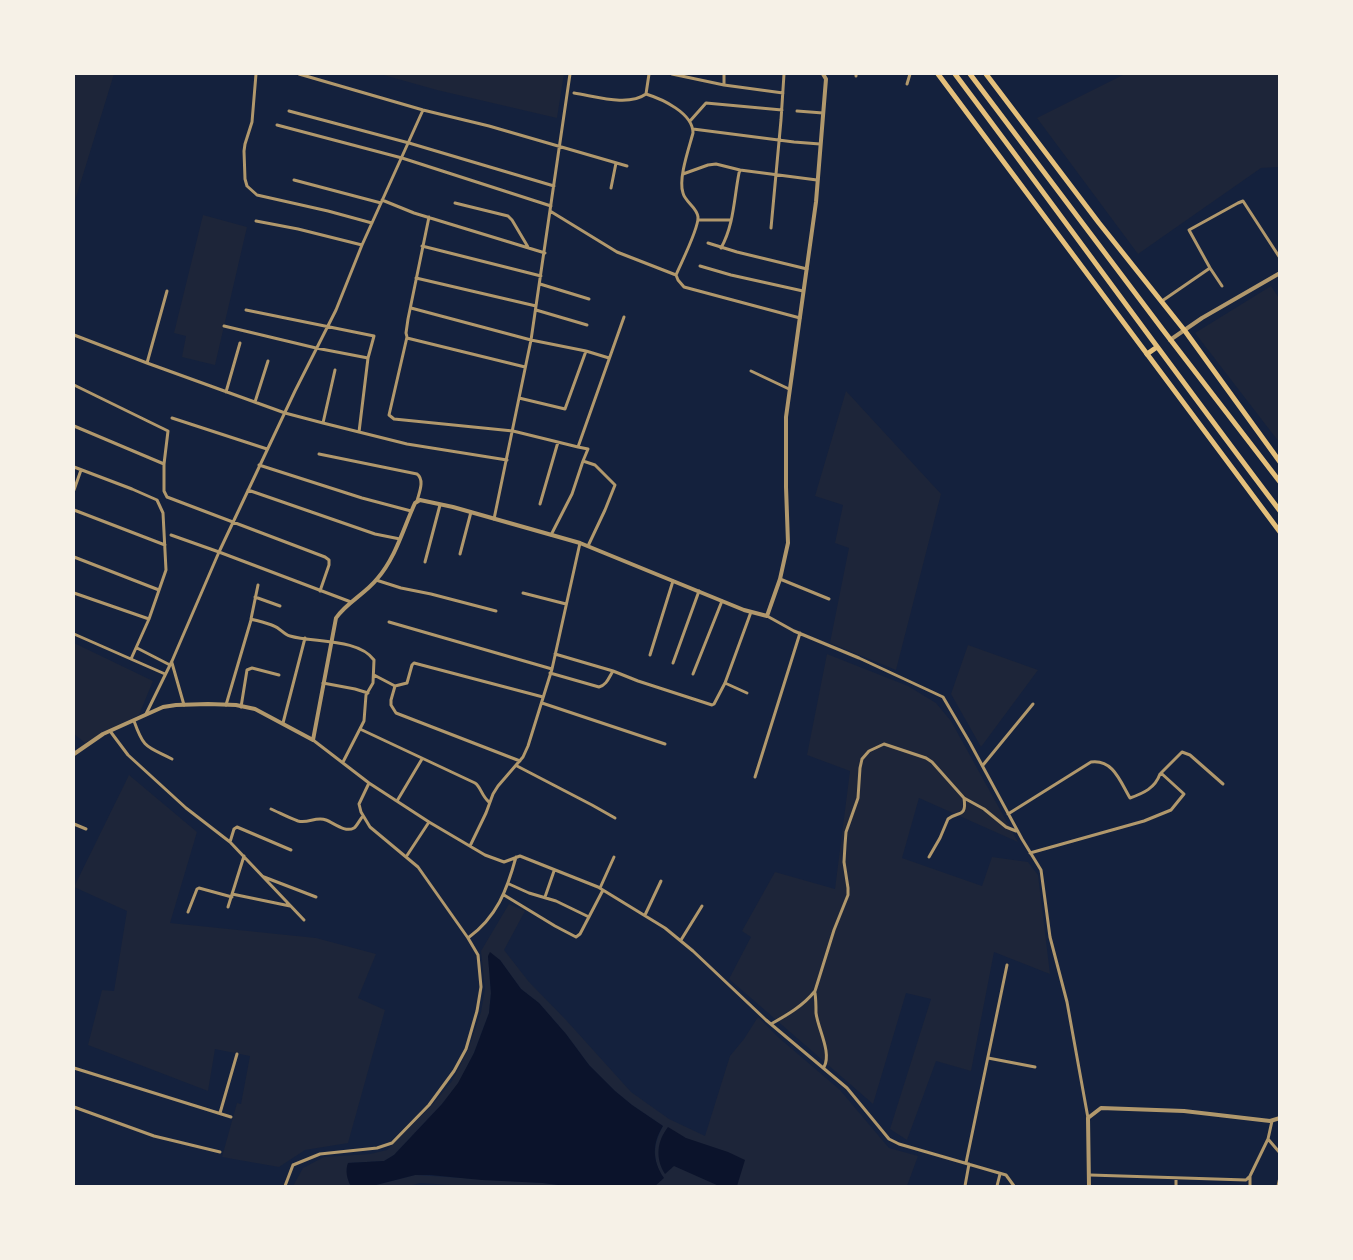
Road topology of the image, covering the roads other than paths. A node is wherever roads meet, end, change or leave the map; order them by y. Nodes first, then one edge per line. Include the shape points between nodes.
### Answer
1 (256, 74) edge
2 (299, 74) edge
3 (570, 74) edge
4 (649, 74) edge
5 (672, 74) edge
6 (724, 74) edge
7 (784, 74) edge
8 (823, 74) edge
9 (909, 74) edge
10 (938, 74) edge
11 (955, 74) edge
12 (970, 74) edge
13 (986, 74) edge
14 (907, 84) dead end
15 (724, 85) junction
16 (574, 93) dead end
17 (783, 93) junction
18 (646, 94) junction
19 (423, 110) junction
20 (782, 110) junction
21 (289, 111) dead end
22 (797, 111) dead end
23 (823, 113) junction
24 (690, 121) junction
25 (277, 125) dead end
26 (693, 129) junction
27 (779, 140) junction
28 (409, 143) junction
29 (820, 144) junction
30 (560, 147) junction
31 (402, 158) junction
32 (616, 163) junction
33 (627, 166) dead end
34 (740, 170) junction
35 (683, 174) junction
36 (775, 175) junction
37 (294, 180) dead end
38 (818, 180) junction
39 (554, 186) junction
40 (611, 188) dead end
41 (381, 201) junction
42 (455, 203) dead end
43 (551, 209) junction
44 (429, 217) junction
45 (698, 220) junction
46 (731, 220) junction
47 (256, 221) dead end
48 (372, 223) junction
49 (771, 228) dead end
50 (708, 243) dead end
51 (362, 245) junction
52 (422, 246) junction
53 (528, 248) junction
54 (721, 248) junction
55 (544, 253) junction
56 (1280, 258) edge
57 (700, 266) dead end
58 (807, 268) junction
59 (1210, 268) junction
60 (1280, 273) edge
61 (676, 275) junction
62 (541, 276) junction
63 (416, 278) junction
64 (540, 284) junction
65 (1222, 286) dead end
66 (167, 291) dead end
67 (803, 291) junction
68 (589, 299) dead end
69 (1161, 302) junction
70 (411, 308) junction
71 (536, 308) junction
72 (246, 310) dead end
73 (624, 317) dead end
74 (800, 318) junction
75 (224, 326) dead end
76 (587, 326) dead end
77 (328, 327) junction
78 (1185, 331) junction
79 (74, 335) edge
80 (407, 338) junction
81 (531, 340) junction
82 (1170, 340) junction
83 (240, 343) dead end
84 (316, 348) junction
85 (1157, 348) junction
86 (586, 351) junction
87 (1147, 354) junction
88 (368, 358) junction
89 (609, 358) junction
90 (268, 361) dead end
91 (147, 363) junction
92 (525, 367) junction
93 (334, 370) dead end
94 (751, 370) dead end
95 (74, 385) edge
96 (790, 390) junction
97 (226, 392) junction
98 (519, 398) junction
99 (255, 402) junction
100 (285, 413) junction
101 (171, 418) dead end
102 (323, 423) junction
103 (74, 426) edge
104 (513, 430) junction
105 (358, 432) junction
106 (558, 442) junction
107 (578, 447) junction
108 (267, 449) junction
109 (319, 454) dead end
110 (507, 460) junction
111 (583, 461) junction
112 (1280, 462) edge
113 (164, 464) junction
114 (260, 465) junction
115 (74, 467) edge
116 (81, 470) junction
117 (1280, 482) edge
118 (74, 490) edge
119 (248, 490) junction
120 (417, 501) junction
121 (540, 504) dead end
122 (440, 505) junction
123 (74, 510) edge
124 (1280, 511) edge
125 (411, 512) junction
126 (471, 512) junction
127 (494, 519) junction
128 (232, 523) junction
129 (1280, 532) edge
130 (171, 535) dead end
131 (551, 535) junction
132 (400, 539) junction
133 (580, 543) junction
134 (165, 545) junction
135 (588, 546) junction
136 (219, 552) junction
137 (459, 554) dead end
138 (74, 557) edge
139 (425, 562) dead end
140 (780, 579) junction
141 (376, 580) junction
142 (673, 581) junction
143 (258, 585) dead end
144 (159, 590) junction
145 (320, 591) junction
146 (699, 591) junction
147 (74, 593) edge
148 (523, 593) dead end
149 (255, 597) junction
150 (829, 598) dead end
151 (722, 601) junction
152 (351, 603) junction
153 (566, 604) junction
154 (280, 606) dead end
155 (496, 611) dead end
156 (751, 612) junction
157 (767, 616) junction
158 (149, 619) junction
159 (251, 620) junction
160 (389, 622) dead end
161 (800, 633) junction
162 (74, 634) edge
163 (305, 638) junction
164 (332, 642) junction
165 (136, 647) junction
166 (555, 654) junction
167 (650, 655) dead end
168 (131, 659) junction
169 (171, 663) junction
170 (673, 663) dead end
171 (551, 671) junction
172 (613, 671) junction
173 (165, 674) junction
174 (693, 674) dead end
175 (279, 675) dead end
176 (374, 675) junction
177 (323, 683) junction
178 (725, 683) junction
179 (395, 686) junction
180 (368, 693) junction
181 (747, 693) dead end
182 (543, 697) junction
183 (541, 703) junction
184 (1033, 704) dead end
185 (184, 705) junction
186 (226, 705) junction
187 (241, 707) junction
188 (145, 715) junction
189 (134, 721) junction
190 (283, 723) junction
191 (360, 729) junction
192 (110, 731) junction
193 (313, 741) junction
194 (665, 744) dead end
195 (74, 754) edge
196 (423, 758) junction
197 (172, 759) dead end
198 (520, 761) junction
199 (343, 762) junction
200 (517, 766) junction
201 (982, 766) junction
202 (1161, 773) junction
203 (755, 777) dead end
204 (369, 783) junction
205 (1223, 784) dead end
206 (964, 798) junction
207 (397, 801) junction
208 (490, 802) junction
209 (271, 809) dead end
210 (1008, 814) junction
211 (363, 816) junction
212 (615, 819) dead end
213 (429, 822) junction
214 (74, 824) edge
215 (86, 828) dead end
216 (1017, 831) junction
217 (230, 842) junction
218 (470, 846) junction
219 (291, 850) dead end
220 (1030, 852) junction
221 (244, 856) junction
222 (406, 857) junction
223 (516, 857) junction
224 (614, 857) dead end
225 (929, 857) dead end
226 (554, 871) junction
227 (263, 876) junction
228 (661, 881) dead end
229 (509, 884) junction
230 (602, 889) junction
231 (232, 895) junction
232 (504, 895) junction
233 (316, 897) dead end
234 (545, 898) junction
235 (702, 906) dead end
236 (228, 907) dead end
237 (292, 907) junction
238 (188, 912) dead end
239 (645, 915) junction
240 (589, 917) junction
241 (304, 920) dead end
242 (468, 938) junction
243 (681, 941) junction
244 (1007, 965) dead end
245 (815, 991) junction
246 (771, 1024) junction
247 (237, 1054) dead end
248 (988, 1058) junction
249 (824, 1067) junction
250 (1035, 1067) dead end
251 (74, 1068) edge
252 (74, 1107) edge
253 (220, 1114) junction
254 (231, 1117) dead end
255 (1088, 1118) junction
256 (1280, 1118) edge
257 (1272, 1121) junction
258 (1268, 1139) junction
259 (220, 1152) dead end
260 (1280, 1153) edge
261 (967, 1164) junction
262 (1000, 1173) junction
263 (1090, 1175) junction
264 (1250, 1176) junction
265 (1280, 1177) edge
266 (1176, 1178) junction
267 (1205, 1179) junction
268 (285, 1186) edge
269 (965, 1186) edge
270 (997, 1186) edge
271 (1014, 1186) edge
272 (1089, 1186) edge
273 (1176, 1186) edge
274 (1205, 1186) edge
275 (1250, 1186) edge
276 (1278, 1186) edge

1 - 48 street via 252,122 243,156 247,186 257,195
2 - 19 street
3 - 30 street
4 - 18 street
5 - 15 street
6 - 15 street
7 - 17 street
8 - 23 street
9 - 14 street
10 - 87 main road
11 - 85 main road
12 - 82 main road
13 - 69 main road
15 - 17 street
16 - 18 street via 623,101
17 - 20 street
18 - 24 street via 672,105
19 - 28 street
19 - 30 street
20 - 24 street via 706,103
20 - 27 street
21 - 28 street
22 - 23 street
23 - 29 street
24 - 26 street
25 - 31 street
26 - 27 street
26 - 35 street
27 - 29 street
27 - 36 street
28 - 31 street
28 - 39 street
29 - 38 street
30 - 32 street
30 - 39 street
31 - 41 street
31 - 43 street
32 - 33 street
32 - 40 street
34 - 35 street via 716,164
34 - 36 street
34 - 46 street
35 - 45 street via 683,195 696,210
36 - 38 street
36 - 49 street
37 - 41 street
38 - 58 street
39 - 43 street
41 - 44 street
41 - 48 street
42 - 53 street via 507,216
43 - 55 street
43 - 61 street via 616,252
44 - 52 street
44 - 53 street
45 - 46 street
45 - 61 street
46 - 54 street
47 - 51 street
48 - 51 street
50 - 54 street
51 - 77 street
52 - 62 street
52 - 63 street
53 - 55 street
54 - 58 street
55 - 62 street
56 - 59 street via 1243,201 1189,230
57 - 67 street
58 - 67 street
59 - 65 street
59 - 69 street
60 - 78 street
61 - 74 street via 684,287
62 - 64 street
63 - 70 street
63 - 71 street
64 - 68 street
64 - 71 street
66 - 91 street
67 - 74 street
69 - 78 main road
70 - 80 street
70 - 81 street
71 - 76 street
71 - 81 street
72 - 77 street
73 - 89 street
74 - 96 street
75 - 84 street
77 - 84 street
77 - 88 street via 374,336
78 - 82 street
78 - 112 main road
79 - 91 street
80 - 92 street
80 - 104 street via 391,418
81 - 86 street
81 - 92 street
82 - 117 main road
83 - 97 street
84 - 88 street
84 - 100 street
85 - 87 main road
85 - 124 main road
86 - 89 street
86 - 98 street via 565,409
87 - 129 main road
88 - 105 street
89 - 107 street
90 - 99 street
91 - 97 street
92 - 98 street
93 - 102 street
94 - 96 street
95 - 113 street via 168,431
96 - 140 street via 785,434 788,543
97 - 99 street
98 - 104 street
99 - 100 street
100 - 102 street
100 - 108 street
101 - 108 street
102 - 105 street
103 - 113 street
104 - 106 street
104 - 110 street
105 - 110 street
106 - 107 street
106 - 121 street
107 - 111 street via 588,449
108 - 114 street
109 - 120 street via 417,474 422,480
110 - 127 street
111 - 131 street via 572,494
111 - 135 street via 595,465 615,485
113 - 128 street via 167,497
114 - 119 street
114 - 125 street
115 - 116 street
116 - 118 street
116 - 134 street via 157,500 163,513
119 - 128 street
119 - 132 street
120 - 122 street
120 - 125 street
122 - 126 street
122 - 139 street
123 - 134 street
125 - 132 street
126 - 127 street
126 - 137 street
127 - 131 street
128 - 136 street
128 - 145 street via 325,557 330,565
130 - 136 street
131 - 133 street
132 - 141 street
133 - 135 street
133 - 153 street
134 - 144 street via 166,570
135 - 142 street
136 - 145 street
136 - 169 street
138 - 144 street
140 - 150 street
140 - 157 street
141 - 152 street
141 - 155 street
142 - 146 street
142 - 167 street
143 - 149 street
144 - 158 street
145 - 152 street
146 - 151 street
146 - 170 street
147 - 158 street
148 - 153 street
149 - 154 street
149 - 159 street
151 - 156 street
151 - 174 street
152 - 164 street via 336,618
153 - 166 street
156 - 157 street
156 - 178 street
157 - 161 street
158 - 165 street
159 - 163 street via 272,625 289,636
159 - 186 street
160 - 171 street
161 - 201 street via 944,697
161 - 203 street
162 - 168 street
163 - 164 street
163 - 190 street
164 - 176 street via 373,657
164 - 177 street
165 - 168 street
165 - 169 street
166 - 171 street
166 - 172 street
168 - 173 street
169 - 173 street
169 - 185 street
171 - 172 street via 599,687
171 - 182 street
172 - 178 street via 710,705
173 - 188 street
175 - 187 street via 248,670
176 - 179 street
176 - 180 street
177 - 180 street
177 - 193 street
178 - 181 street
179 - 182 street via 407,683 414,663
179 - 198 street via 391,705 396,713
180 - 191 street
182 - 183 street
183 - 194 street
183 - 198 street
184 - 201 street
185 - 186 street
185 - 188 street via 163,707
186 - 187 street
187 - 190 street via 255,709
188 - 189 street
189 - 192 street
189 - 197 street via 143,743
190 - 193 street
191 - 196 street
191 - 199 street
192 - 195 street
192 - 217 street via 128,755
193 - 199 street
196 - 207 street
196 - 208 street via 479,785
198 - 200 street
199 - 204 street
200 - 208 street via 498,786
200 - 212 street
201 - 210 street
202 - 205 street via 1182,752
202 - 210 street via 1152,789 1130,798 1105,762 1091,762
202 - 220 street via 1184,794 1171,810
204 - 207 street
204 - 211 street via 359,804
206 - 216 street
206 - 225 street via 962,812 950,816
206 - 245 street via 926,758 885,744 862,759 858,798 844,845 848,895
207 - 213 street
208 - 218 street
209 - 211 street via 298,821 320,818 350,829
210 - 216 street
211 - 222 street via 370,827
213 - 218 street
213 - 222 street
214 - 215 street
216 - 220 street
217 - 219 street via 237,827
217 - 221 street
218 - 223 street via 500,861
220 - 255 street via 1041,870 1050,937 1067,1002
221 - 227 street
221 - 231 street
222 - 242 street via 426,877
223 - 226 street
223 - 229 street
224 - 230 street
226 - 230 street
226 - 234 street
227 - 233 street
227 - 237 street
228 - 239 street
229 - 232 street
229 - 234 street
230 - 239 street
230 - 240 street
231 - 236 street
231 - 237 street
231 - 238 street via 199,888
232 - 240 street via 576,937
232 - 242 street via 481,928
234 - 240 street
235 - 243 street
237 - 241 street
239 - 243 street
242 - 268 street via 478,955 481,987 477,1011 466,1049 436,1096 392,1143 320,1154 293,1165
243 - 246 street
244 - 248 street
245 - 246 street via 796,1010
245 - 249 street via 826,1058
246 - 249 street
247 - 253 street
248 - 250 street
248 - 261 street
249 - 261 street via 889,1139
251 - 253 street
252 - 259 street via 154,1136
253 - 254 street
255 - 257 street via 1101,1108 1184,1111
255 - 263 street
256 - 257 street
257 - 258 street
258 - 260 street
258 - 264 street
261 - 262 street
261 - 269 street
262 - 270 street
262 - 271 street
263 - 266 street
263 - 272 street
264 - 267 street via 1246,1180
264 - 275 street
265 - 276 street
266 - 267 street
266 - 273 street
267 - 274 street

